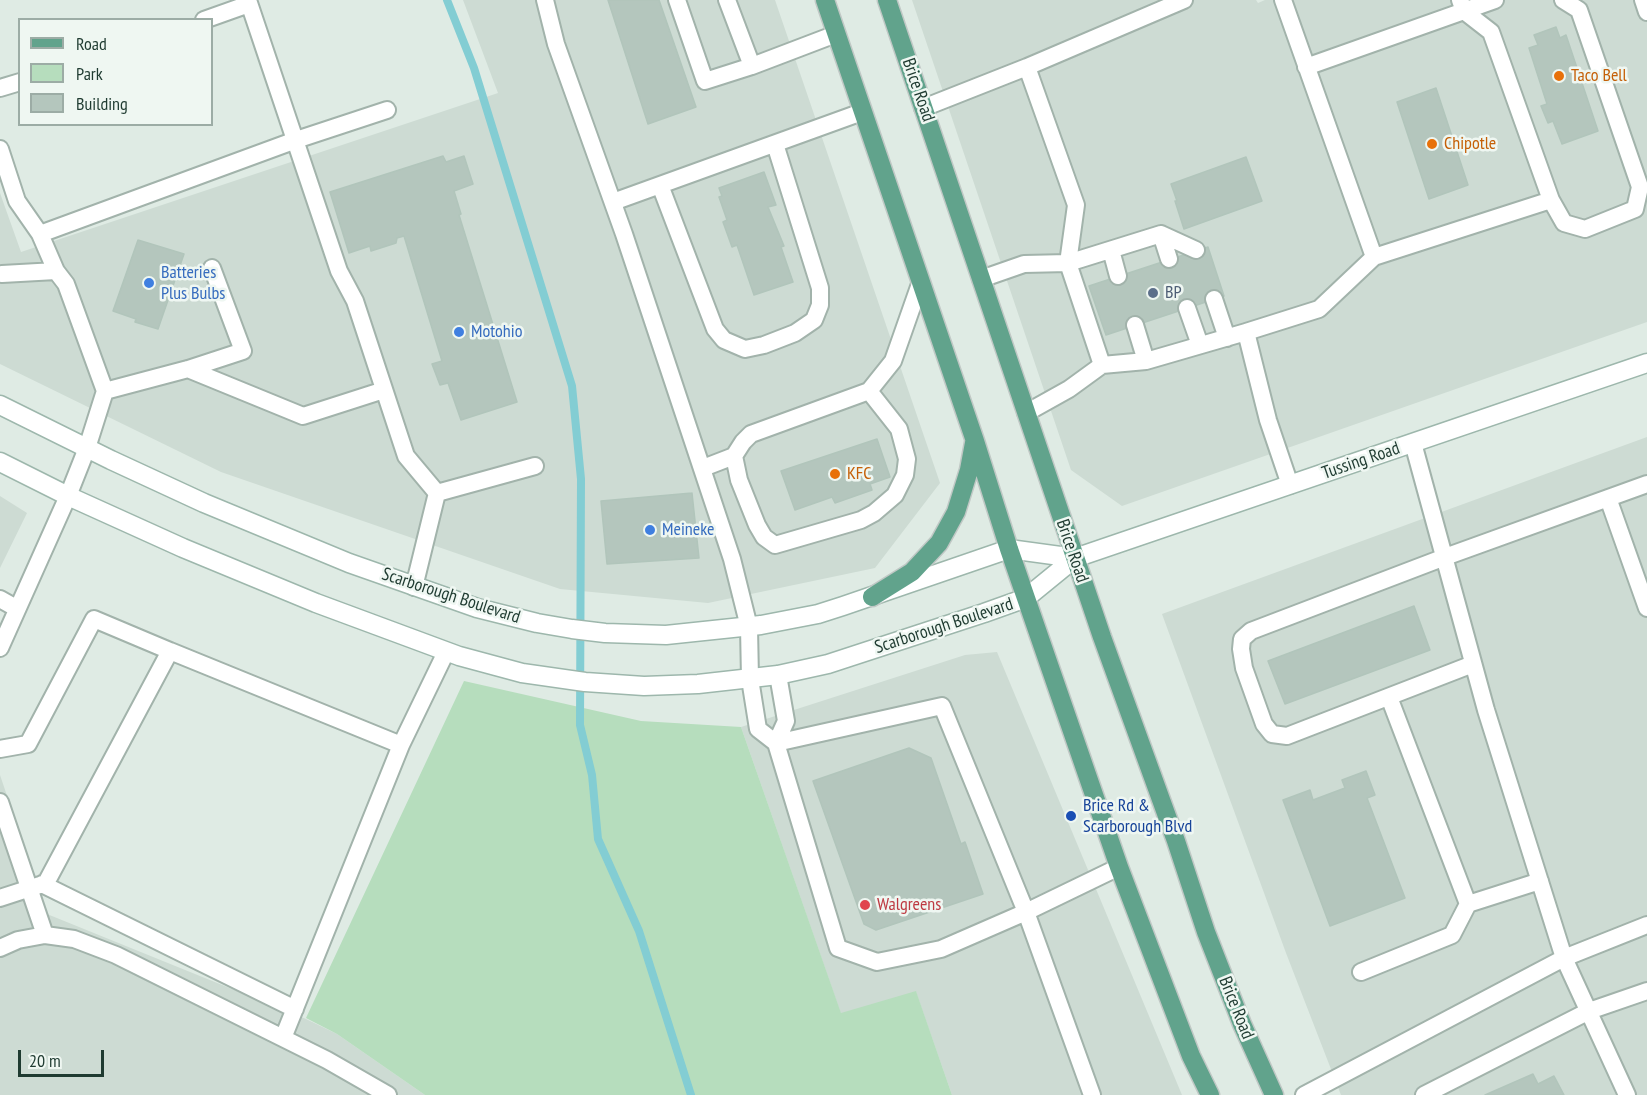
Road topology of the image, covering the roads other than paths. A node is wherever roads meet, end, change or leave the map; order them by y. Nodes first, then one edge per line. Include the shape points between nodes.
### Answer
1 (545, 0) edge
2 (677, 0) edge
3 (727, 0) edge
4 (825, 0) edge
5 (887, 0) edge
6 (1184, 0) edge
7 (1283, 0) edge
8 (1495, 0) edge
9 (1563, 0) edge
10 (1643, 0) edge
11 (249, 2) edge
12 (1462, 5) edge
13 (1647, 12) edge
14 (209, 18) edge
15 (836, 34) junction
16 (752, 66) junction
17 (1027, 67) junction
18 (1306, 67) junction
19 (18, 83) edge
20 (0, 88) edge
21 (923, 108) junction
22 (387, 110) dead end
23 (862, 112) junction
24 (296, 140) junction
25 (775, 144) junction
26 (0, 149) edge
27 (660, 185) junction
28 (1551, 200) junction
29 (613, 202) junction
30 (40, 234) junction
31 (1161, 234) junction
32 (1111, 250) junction
33 (1196, 250) dead end
34 (1374, 257) junction
35 (1170, 259) dead end
36 (1068, 263) junction
37 (213, 268) dead end
38 (56, 271) junction
39 (1, 272) edge
40 (1119, 276) dead end
41 (981, 279) junction
42 (920, 284) junction
43 (1214, 299) dead end
44 (1187, 308) dead end
45 (1135, 325) dead end
46 (1246, 332) junction
47 (1227, 339) junction
48 (1200, 345) junction
49 (1146, 361) junction
50 (1647, 363) edge
51 (1102, 365) junction
52 (188, 369) junction
53 (384, 390) junction
54 (105, 391) junction
55 (869, 391) junction
56 (0, 405) edge
57 (1026, 413) junction
58 (975, 441) junction
59 (1413, 443) junction
60 (87, 448) junction
61 (734, 456) junction
62 (0, 462) edge
63 (535, 465) dead end
64 (703, 468) junction
65 (1647, 484) edge
66 (1290, 485) junction
67 (437, 493) junction
68 (68, 496) junction
69 (1608, 498) junction
70 (1009, 549) junction
71 (1445, 557) junction
72 (1075, 558) junction
73 (414, 587) junction
74 (872, 597) junction
75 (1026, 598) junction
76 (0, 599) edge
77 (16, 608) junction
78 (1647, 608) edge
79 (749, 627) junction
80 (0, 648) edge
81 (170, 651) junction
82 (447, 652) junction
83 (1473, 664) junction
84 (778, 675) junction
85 (750, 679) junction
86 (1389, 696) junction
87 (776, 743) junction
88 (402, 745) junction
89 (0, 749) edge
90 (0, 802) edge
91 (1119, 867) junction
92 (1540, 880) junction
93 (35, 886) junction
94 (0, 897) edge
95 (1468, 904) junction
96 (1026, 912) junction
97 (1647, 925) edge
98 (45, 935) junction
99 (0, 948) edge
100 (1564, 958) junction
101 (1361, 972) dead end
102 (1647, 991) edge
103 (295, 1009) junction
104 (1589, 1011) junction
105 (283, 1038) junction
106 (388, 1095) edge
107 (1092, 1095) edge
108 (1210, 1095) edge
109 (1274, 1095) edge
110 (1304, 1095) edge
111 (1424, 1095) edge
112 (1627, 1095) edge

1 - 29 lane via 556,45
2 - 16 lane via 705,81
3 - 16 lane
4 - 15 main road
5 - 21 main road, Brice Road
6 - 17 lane
7 - 18 lane
8 - 12 lane
9 - 28 lane via 1579,10 1640,187 1635,209 1585,229 1564,223
10 - 13 lane
11 - 14 lane
11 - 24 lane
12 - 18 lane
12 - 28 lane via 1491,32
15 - 16 lane
15 - 23 main road
17 - 21 lane
17 - 36 lane via 1076,205
18 - 34 lane
19 - 20 lane
21 - 41 main road, Brice Road
22 - 24 lane
23 - 25 lane
23 - 42 main road
24 - 30 lane
24 - 53 lane
25 - 27 lane
25 - 27 lane via 820,288 820,305 813,320 795,333 764,345 745,349 724,340 715,329
26 - 30 lane via 17,201
27 - 29 lane
28 - 34 lane
29 - 64 lane
30 - 38 lane
31 - 32 lane
31 - 33 lane
31 - 35 lane
32 - 36 lane
32 - 40 lane
34 - 46 lane via 1319,309
36 - 41 lane via 1024,264
36 - 51 lane
37 - 52 lane via 243,351
38 - 39 lane
38 - 54 lane via 66,284
41 - 57 main road, Brice Road
42 - 55 lane via 892,362
42 - 58 main road
43 - 47 lane
44 - 48 lane
45 - 49 lane
46 - 47 lane
46 - 66 lane via 1268,420
47 - 48 lane
48 - 49 lane
49 - 51 lane
50 - 59 street, Tussing Road
51 - 57 lane
52 - 53 lane via 303,416
52 - 54 lane
53 - 67 lane via 406,456
54 - 60 lane
55 - 61 lane via 751,434
55 - 61 lane via 899,429 907,459 905,475 895,495 861,520 775,545 757,525
56 - 60 street, Scarborough Boulevard
57 - 72 main road, Brice Road
58 - 70 main road
58 - 74 main road via 956,512 939,543 912,572
59 - 66 street, Tussing Road
59 - 71 lane
60 - 68 lane
60 - 73 street, Scarborough Boulevard via 244,520
61 - 64 lane
62 - 68 street, Scarborough Boulevard
63 - 67 lane
64 - 79 lane
65 - 69 lane
66 - 72 street, Tussing Road
67 - 73 lane
68 - 77 lane
68 - 82 street, Scarborough Boulevard via 236,570
69 - 71 lane
69 - 78 lane
70 - 72 street, Scarborough Boulevard
70 - 74 street, Scarborough Boulevard
70 - 75 main road
71 - 83 lane
71 - 86 lane via 1251,631 1242,639 1244,668 1264,724 1272,734 1287,736
72 - 75 street, Scarborough Boulevard
72 - 109 main road, Brice Road via 1206,932
73 - 79 street, Scarborough Boulevard via 537,623 605,633 693,633
74 - 79 street, Scarborough Boulevard via 808,616
75 - 84 street, Scarborough Boulevard via 861,654
75 - 91 main road
76 - 77 lane
77 - 80 lane
79 - 85 lane
81 - 88 lane
81 - 89 lane via 94,619 28,744
81 - 93 lane via 46,884
82 - 85 street, Scarborough Boulevard via 522,673 585,682 698,684
82 - 88 lane
83 - 86 lane
83 - 92 lane
84 - 85 street, Scarborough Boulevard
84 - 87 lane via 786,721
85 - 87 lane via 758,729
86 - 95 lane
87 - 96 lane via 942,706
87 - 96 lane via 838,948 877,962 941,949
88 - 103 lane
90 - 93 lane
91 - 96 lane
91 - 108 main road via 1187,1046
92 - 95 lane
92 - 100 lane
93 - 94 lane
93 - 98 lane
93 - 103 lane
95 - 101 lane via 1452,935
96 - 107 lane
97 - 100 lane
98 - 99 lane
98 - 105 lane via 74,939 116,955
100 - 104 lane
100 - 110 lane
102 - 104 lane
103 - 105 lane
104 - 111 lane
104 - 112 lane
105 - 106 lane

